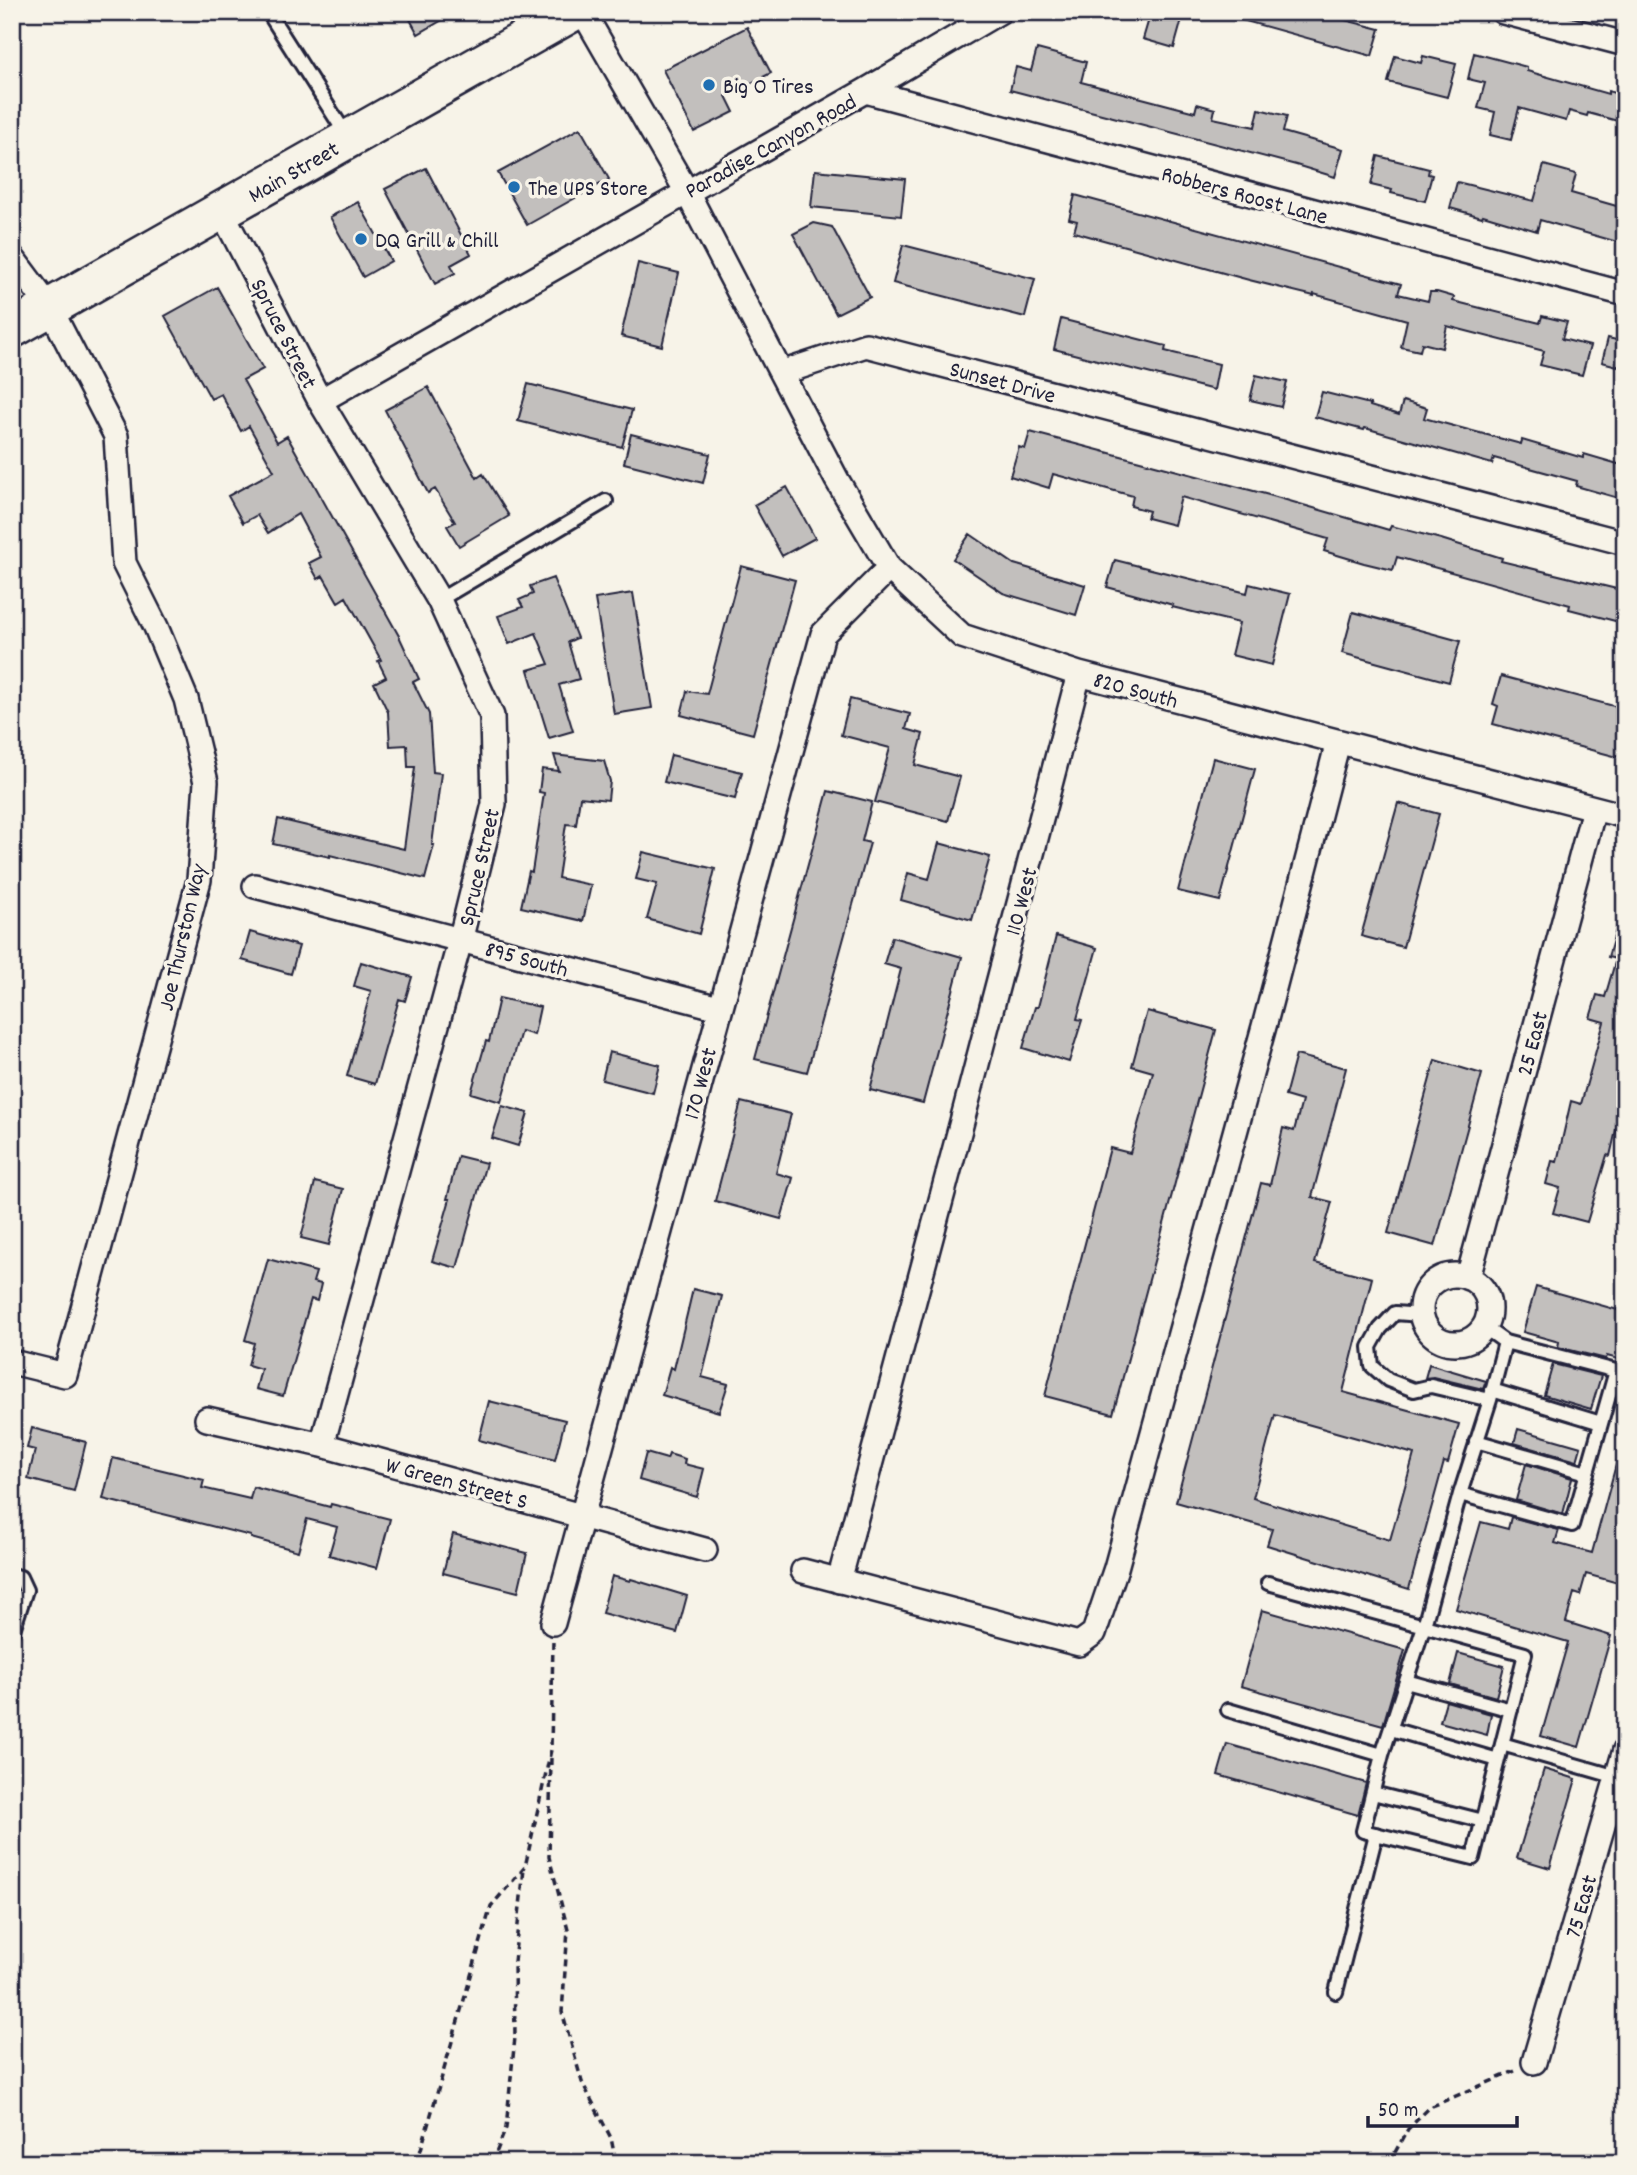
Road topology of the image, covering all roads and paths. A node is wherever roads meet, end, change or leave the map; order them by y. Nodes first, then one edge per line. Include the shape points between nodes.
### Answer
1 (268, 12) edge
2 (573, 12) edge
3 (583, 12) edge
4 (999, 12) edge
5 (1503, 12) edge
6 (1625, 44) edge
7 (865, 91) junction
8 (350, 139) junction
9 (687, 192) junction
10 (222, 212) junction
11 (12, 257) edge
12 (1625, 295) edge
13 (50, 309) junction
14 (12, 329) edge
15 (781, 373) junction
16 (320, 401) junction
17 (606, 501) dead end
18 (1625, 543) edge
19 (889, 568) junction
20 (439, 600) junction
21 (1079, 674) junction
22 (1338, 742) junction
23 (1594, 809) junction
24 (1625, 816) edge
25 (255, 886) dead end
26 (460, 941) junction
27 (719, 1008) junction
28 (1468, 1278) junction
29 (1421, 1315) junction
30 (1484, 1327) junction
31 (1505, 1342) junction
32 (12, 1362) edge
33 (1491, 1395) junction
34 (207, 1419) dead end
35 (1601, 1423) junction
36 (1476, 1441) junction
37 (322, 1445) junction
38 (1587, 1473) junction
39 (1460, 1494) junction
40 (582, 1516) junction
41 (705, 1550) dead end
42 (803, 1571) dead end
43 (12, 1575) edge
44 (839, 1581) junction
45 (1268, 1583) dead end
46 (553, 1623) joint
47 (1424, 1626) junction
48 (12, 1633) edge
49 (1406, 1681) junction
50 (1228, 1710) dead end
51 (1511, 1710) junction
52 (1391, 1729) junction
53 (1502, 1744) junction
54 (551, 1750) junction
55 (1625, 1750) edge
56 (1382, 1755) junction
57 (1498, 1760) junction
58 (1617, 1777) junction
59 (1373, 1793) junction
60 (1482, 1821) junction
61 (1376, 1834) junction
62 (525, 1867) junction
63 (1336, 1992) dead end
64 (1534, 2062) joint
65 (1625, 2157) edge
66 (418, 2163) edge
67 (492, 2163) edge
68 (616, 2163) edge
69 (1389, 2163) edge
70 (1586, 2163) edge

1 - 8 lane
2 - 8 main road, Main Street
3 - 9 street
4 - 7 street, Paradise Canyon Road
5 - 6 street
7 - 9 street, Paradise Canyon Road
7 - 12 street, Robbers Roost Lane
8 - 10 main road, Main Street
9 - 15 street
9 - 16 street, Paradise Canyon Road
10 - 13 main road, Main Street
10 - 16 street, Spruce Street
11 - 13 street, Joe Thurston Way
13 - 14 main road, Main Street
13 - 32 street, Joe Thurston Way via 116,436 124,563 186,699 206,782 199,880 65,1375
15 - 18 street, Sunset Drive via 866,345
15 - 19 street, 820 South
16 - 20 street, Spruce Street
17 - 20 lane
19 - 21 street, 820 South via 962,636
19 - 27 street, 170 West via 823,634
20 - 26 street, Spruce Street via 492,716 494,804
21 - 22 street, 820 South
21 - 44 street, 110 West
22 - 23 street, 820 South
22 - 44 street via 1131,1514 1094,1633 1079,1644
23 - 24 street, 820 South
23 - 28 street, 25 East
25 - 26 street, 895 South
26 - 27 street, 895 South
26 - 37 street, Spruce Street
27 - 40 street, 170 West
28 - 29 street via 1437,1280 1424,1295
28 - 30 street via 1485,1293 1488,1316
29 - 30 street via 1425,1326 1443,1341 1466,1341
29 - 33 lane via 1395,1313 1370,1347 1372,1366 1388,1380 1414,1390 1432,1387
30 - 31 lane
31 - 33 lane
31 - 35 lane via 1616,1371
33 - 35 lane
33 - 36 lane
34 - 37 street, W Green Street S
35 - 38 lane
36 - 38 lane
36 - 39 lane
37 - 40 street, W Green Street S
38 - 39 lane via 1573,1525
39 - 47 lane
40 - 41 street, W Green Street S
40 - 46 street, 170 West
42 - 44 street
43 - 48 lane via 19,1577 26,1590
45 - 47 lane
46 - 54 path
47 - 49 lane
47 - 51 lane via 1525,1654
49 - 51 lane
49 - 52 lane
50 - 56 lane
51 - 53 lane
52 - 56 lane
52 - 57 lane
53 - 57 lane
53 - 58 lane
54 - 62 path
54 - 68 path via 549,1857 568,1930 562,2012 582,2082 611,2138
55 - 58 street, 75 East
56 - 59 lane
57 - 60 lane
58 - 64 street, 75 East
59 - 60 lane
59 - 61 lane via 1363,1831
60 - 61 lane via 1473,1858
61 - 63 lane
62 - 66 path via 491,1906
62 - 67 path via 514,1962 515,2037 506,2128
64 - 69 path via 1430,2107 1408,2129
65 - 70 path

